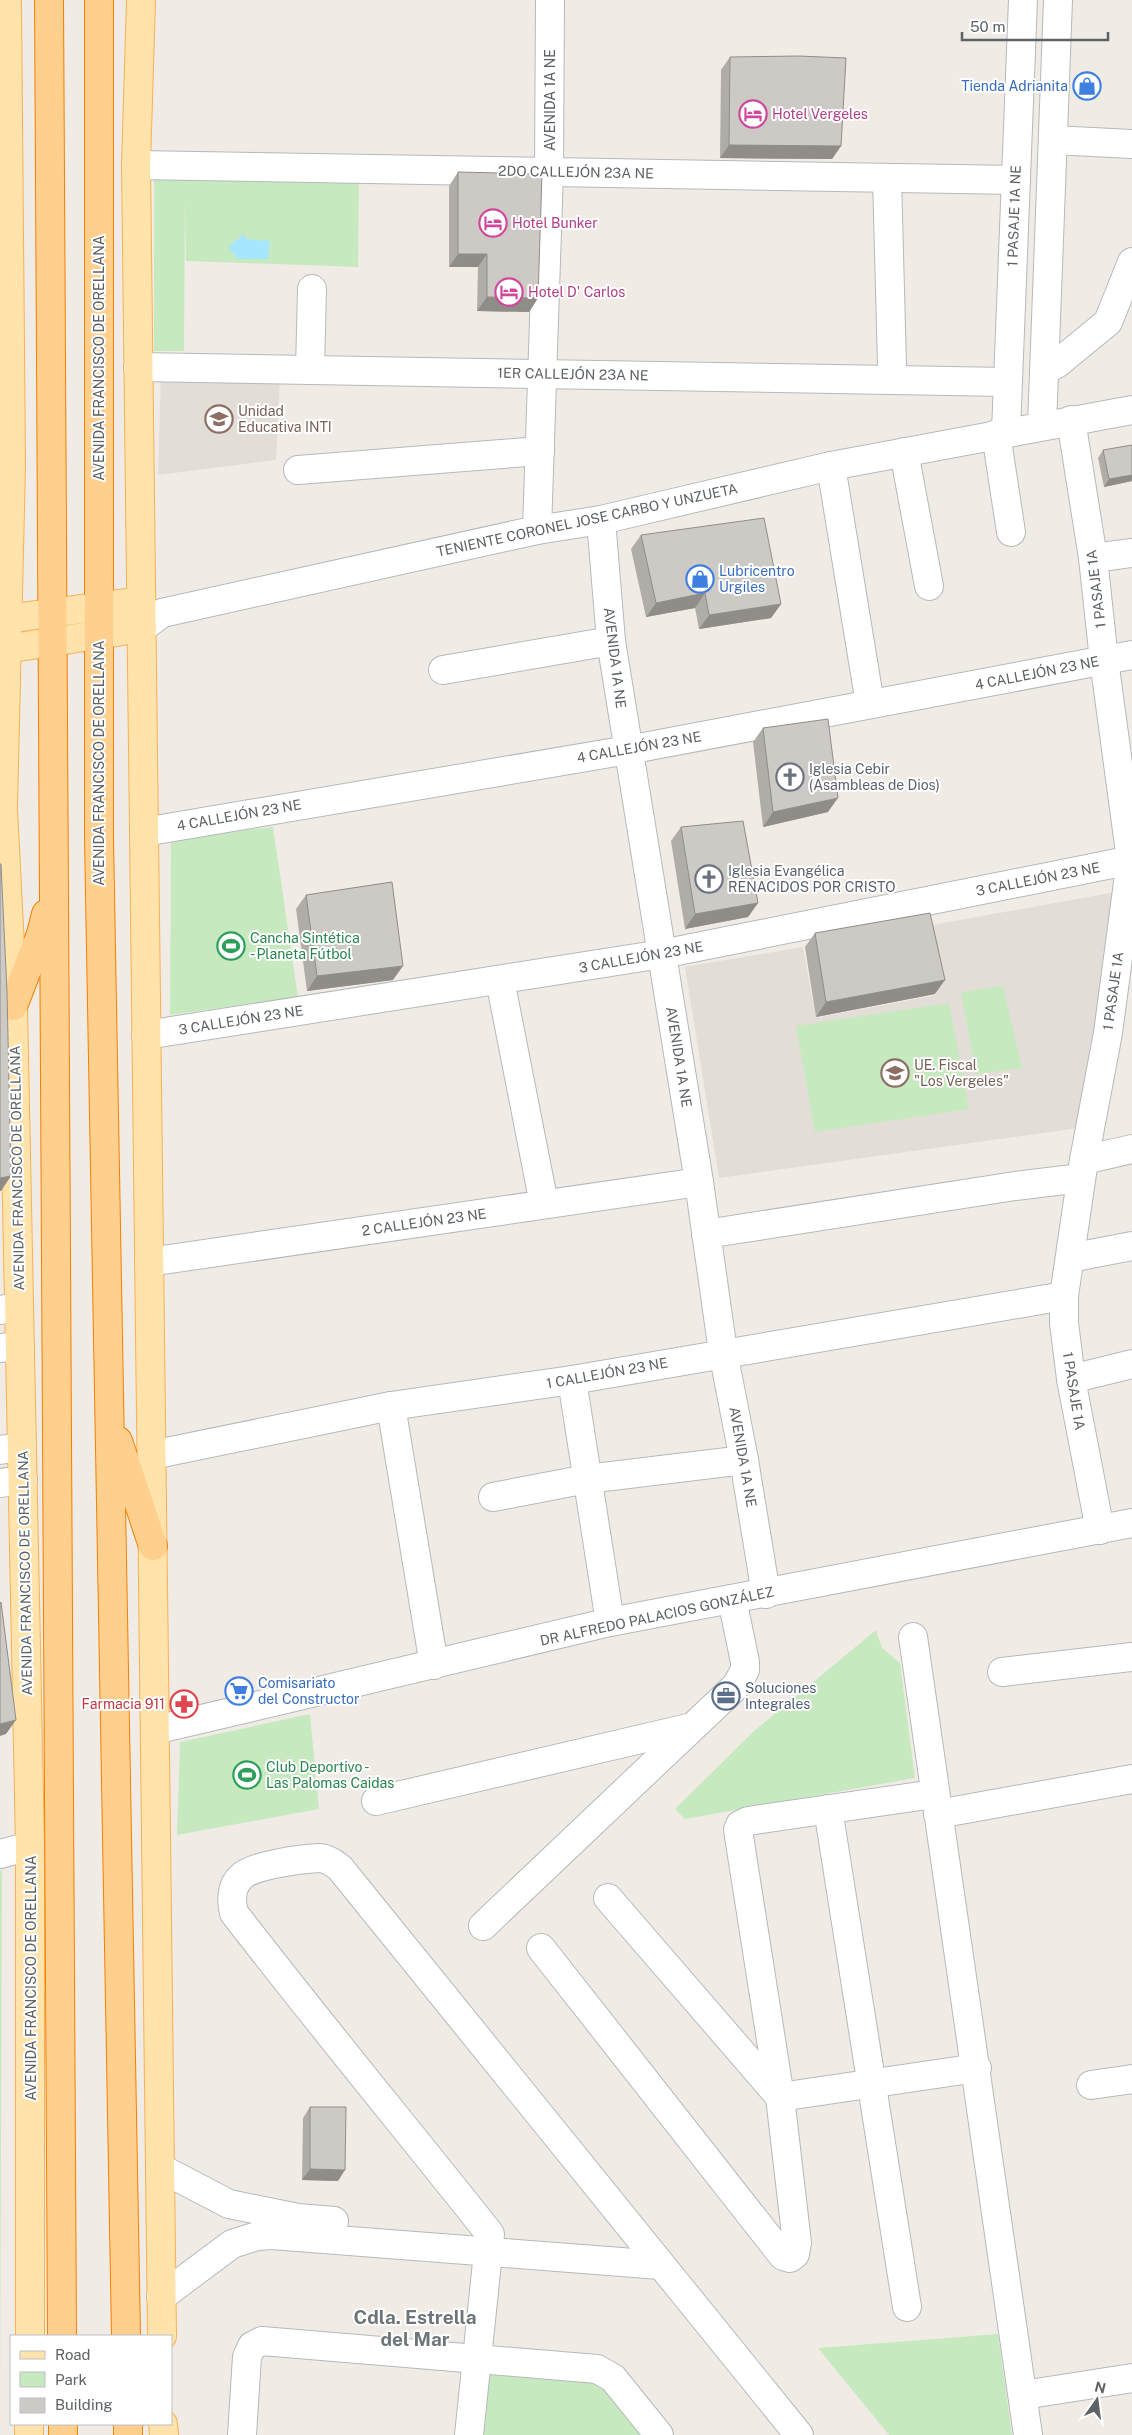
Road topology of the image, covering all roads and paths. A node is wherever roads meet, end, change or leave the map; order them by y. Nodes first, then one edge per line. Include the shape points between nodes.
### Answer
1 (5, 0) edge
2 (49, 0) edge
3 (99, 0) edge
4 (141, 0) edge
5 (550, 0) edge
6 (1023, 0) edge
7 (1058, 0) edge
8 (0, 6) edge
9 (1053, 140) junction
10 (1132, 144) edge
11 (136, 165) junction
12 (549, 171) junction
13 (887, 178) junction
14 (1016, 180) junction
15 (1132, 262) edge
16 (312, 289) dead end
17 (1120, 320) edge
18 (892, 366) dead end
19 (138, 367) junction
20 (310, 370) junction
21 (1044, 371) junction
22 (544, 374) junction
23 (1007, 382) junction
24 (1132, 410) edge
25 (1071, 420) junction
26 (1042, 426) junction
27 (1001, 433) junction
28 (540, 451) junction
29 (904, 452) junction
30 (11, 466) junction
31 (831, 466) junction
32 (298, 470) dead end
33 (0, 496) edge
34 (601, 520) junction
35 (537, 530) junction
36 (1011, 532) dead end
37 (1132, 553) edge
38 (1093, 558) junction
39 (929, 586) dead end
40 (99, 607) junction
41 (53, 612) junction
42 (148, 614) junction
43 (4, 619) edge
44 (99, 635) junction
45 (53, 641) junction
46 (611, 641) junction
47 (4, 649) edge
48 (1132, 655) edge
49 (1104, 660) junction
50 (443, 670) dead end
51 (870, 704) junction
52 (628, 750) junction
53 (2, 804) edge
54 (144, 832) junction
55 (1132, 860) edge
56 (3, 869) edge
57 (54, 881) junction
58 (4, 910) edge
59 (1125, 949) edge
60 (662, 954) junction
61 (500, 980) junction
62 (13, 1006) junction
63 (1120, 1033) edge
64 (146, 1035) junction
65 (7, 1080) edge
66 (1132, 1149) edge
67 (1083, 1169) junction
68 (699, 1182) junction
69 (544, 1204) junction
70 (706, 1234) junction
71 (1132, 1246) edge
72 (1070, 1258) junction
73 (149, 1262) junction
74 (1064, 1296) junction
75 (10, 1309) edge
76 (10, 1347) edge
77 (723, 1352) junction
78 (1132, 1364) edge
79 (1071, 1378) junction
80 (572, 1380) junction
81 (108, 1405) junction
82 (391, 1406) junction
83 (11, 1449) edge
84 (152, 1455) junction
85 (744, 1460) junction
86 (588, 1479) junction
87 (12, 1481) edge
88 (493, 1498) dead end
89 (1132, 1523) edge
90 (1100, 1530) junction
91 (153, 1546) junction
92 (766, 1594) junction
93 (732, 1599) junction
94 (610, 1622) junction
95 (913, 1637) dead end
96 (1132, 1657) edge
97 (434, 1665) junction
98 (1002, 1672) dead end
99 (690, 1728) junction
100 (155, 1730) junction
101 (1132, 1779) edge
102 (376, 1801) dead end
103 (936, 1804) junction
104 (828, 1809) junction
105 (30, 1846) junction
106 (0, 1854) edge
107 (608, 1898) dead end
108 (483, 1926) dead end
109 (541, 1948) dead end
110 (977, 2068) junction
111 (1132, 2079) edge
112 (871, 2084) junction
113 (1091, 2085) dead end
114 (780, 2097) junction
115 (160, 2168) junction
116 (489, 2243) junction
117 (652, 2256) junction
118 (161, 2297) junction
119 (907, 2307) dead end
120 (30, 2335) edge
121 (62, 2335) edge
122 (126, 2335) edge
123 (162, 2335) edge
124 (476, 2359) junction
125 (1132, 2378) edge
126 (1023, 2395) junction
127 (242, 2435) edge
128 (469, 2435) edge
129 (659, 2435) edge
130 (799, 2435) edge
131 (1028, 2435) edge

1 - 8 street
1 - 30 main road, AVENIDA FRANCISCO DE ORELLANA
2 - 41 highway, AVENIDA FRANCISCO DE ORELLANA
3 - 40 highway, AVENIDA FRANCISCO DE ORELLANA
4 - 11 main road
5 - 12 street, AVENIDA 1A NE
6 - 14 street, 1 PASAJE 1A NE
7 - 9 street
9 - 10 street
9 - 21 street
11 - 12 street, 2DO CALLEJÓN 23A NE
11 - 19 main road
12 - 13 street, 2DO CALLEJÓN 23A NE
12 - 22 street, AVENIDA 1A NE
13 - 14 street, 2DO CALLEJÓN 23A NE
13 - 18 street
14 - 23 street, 1 PASAJE 1A NE
15 - 17 street
16 - 20 street
17 - 21 street
19 - 20 street, 1ER CALLEJÓN 23A NE
19 - 42 main road
20 - 22 street, 1ER CALLEJÓN 23A NE
21 - 26 street
22 - 23 street, 1ER CALLEJÓN 23A NE
22 - 28 street, AVENIDA 1A NE
23 - 27 street, 1 PASAJE 1A NE
24 - 25 street, TENIENTE CORONEL JOSE CARBO Y UNZUETA
25 - 26 street, TENIENTE CORONEL JOSE CARBO Y UNZUETA
25 - 38 street, 1 PASAJE 1A
26 - 27 street, TENIENTE CORONEL JOSE CARBO Y UNZUETA
27 - 29 street, TENIENTE CORONEL JOSE CARBO Y UNZUETA
27 - 36 street, 1 PASAJE 1A NE
28 - 32 street
28 - 35 street, AVENIDA 1A NE
29 - 31 street, TENIENTE CORONEL JOSE CARBO Y UNZUETA
29 - 39 street
30 - 33 main road
30 - 43 main road, AVENIDA FRANCISCO DE ORELLANA
31 - 34 street, TENIENTE CORONEL JOSE CARBO Y UNZUETA
31 - 51 street
34 - 35 street, TENIENTE CORONEL JOSE CARBO Y UNZUETA
34 - 46 street, AVENIDA 1A NE
35 - 42 street, TENIENTE CORONEL JOSE CARBO Y UNZUETA
37 - 38 street
38 - 49 street, 1 PASAJE 1A
40 - 41 main road
40 - 42 main road
40 - 44 highway, AVENIDA FRANCISCO DE ORELLANA
41 - 43 main road
41 - 45 highway, AVENIDA FRANCISCO DE ORELLANA
42 - 44 main road
42 - 54 main road
43 - 47 main road, AVENIDA FRANCISCO DE ORELLANA
44 - 45 main road
44 - 81 highway, AVENIDA FRANCISCO DE ORELLANA
45 - 47 main road
45 - 57 highway, AVENIDA FRANCISCO DE ORELLANA
46 - 50 street
46 - 52 street, AVENIDA 1A NE
47 - 53 main road, AVENIDA FRANCISCO DE ORELLANA
48 - 49 street, 4 CALLEJÓN 23 NE
49 - 51 street, 4 CALLEJÓN 23 NE
49 - 55 street, 1 PASAJE 1A
51 - 52 street, 4 CALLEJÓN 23 NE
52 - 54 street, 4 CALLEJÓN 23 NE
52 - 60 street, AVENIDA 1A NE
53 - 56 main road, AVENIDA FRANCISCO DE ORELLANA
54 - 64 main road
55 - 59 street, 1 PASAJE 1A
55 - 60 street, 3 CALLEJÓN 23 NE
56 - 58 main road, AVENIDA FRANCISCO DE ORELLANA
57 - 62 highway via 41,934
57 - 121 highway, AVENIDA FRANCISCO DE ORELLANA
58 - 62 main road, AVENIDA FRANCISCO DE ORELLANA
59 - 63 street, 1 PASAJE 1A
60 - 61 street, 3 CALLEJÓN 23 NE
60 - 68 street, AVENIDA 1A NE
61 - 64 street, 3 CALLEJÓN 23 NE
61 - 69 street
62 - 65 main road, AVENIDA FRANCISCO DE ORELLANA
63 - 67 street, 1 PASAJE 1A
64 - 73 main road
65 - 75 main road, AVENIDA FRANCISCO DE ORELLANA
66 - 67 street
67 - 70 street via 1016,1186
67 - 72 street, 1 PASAJE 1A
68 - 69 street, 2 CALLEJÓN 23 NE
68 - 70 street, AVENIDA 1A NE
69 - 73 street, 2 CALLEJÓN 23 NE
70 - 77 street, AVENIDA 1A NE
71 - 72 street
72 - 74 street, 1 PASAJE 1A
73 - 84 main road
74 - 77 street, 1 CALLEJÓN 23 NE
74 - 79 street, 1 PASAJE 1A
75 - 76 main road, AVENIDA FRANCISCO DE ORELLANA
76 - 83 main road, AVENIDA FRANCISCO DE ORELLANA
77 - 80 street, 1 CALLEJÓN 23 NE
77 - 85 street, AVENIDA 1A NE
78 - 79 street
79 - 90 street, 1 PASAJE 1A
80 - 82 street, 1 CALLEJÓN 23 NE
80 - 86 street
81 - 91 highway via 127,1473
81 - 122 highway, AVENIDA FRANCISCO DE ORELLANA
82 - 84 street, 1 CALLEJÓN 23 NE
82 - 97 street
83 - 87 main road, AVENIDA FRANCISCO DE ORELLANA
84 - 91 main road
85 - 86 street
85 - 92 street, AVENIDA 1A NE
86 - 88 street
86 - 94 street
87 - 105 main road, AVENIDA FRANCISCO DE ORELLANA
89 - 90 street, DR ALFREDO PALACIOS GONZÁLEZ
90 - 92 street, DR ALFREDO PALACIOS GONZÁLEZ
91 - 100 main road
92 - 93 street, DR ALFREDO PALACIOS GONZÁLEZ
93 - 94 street, DR ALFREDO PALACIOS GONZÁLEZ
93 - 99 street via 745,1670 736,1686
94 - 97 street, DR ALFREDO PALACIOS GONZÁLEZ
95 - 103 street
96 - 98 street
97 - 100 street, DR ALFREDO PALACIOS GONZÁLEZ
99 - 102 street
99 - 108 street
100 - 115 main road
101 - 103 street
103 - 104 street
103 - 110 street
104 - 112 street
104 - 114 street via 748,1821 738,1830
105 - 106 street
105 - 120 main road, AVENIDA FRANCISCO DE ORELLANA
107 - 114 street
109 - 114 street via 782,2256 790,2258 795,2254 798,2243
110 - 112 street
110 - 126 street
111 - 113 street
112 - 114 street
112 - 119 street
115 - 116 street via 236,2206 298,2218
115 - 118 main road
116 - 117 street
116 - 117 street via 389,2106 315,2018 234,1913 232,1895 236,1883 248,1872 320,1858 340,1868
116 - 118 street via 257,2236 226,2248
116 - 124 street
117 - 130 street
118 - 123 main road
124 - 127 street via 257,2342 247,2357
124 - 128 street
124 - 129 street via 603,2371 613,2378
125 - 126 street
126 - 131 street

